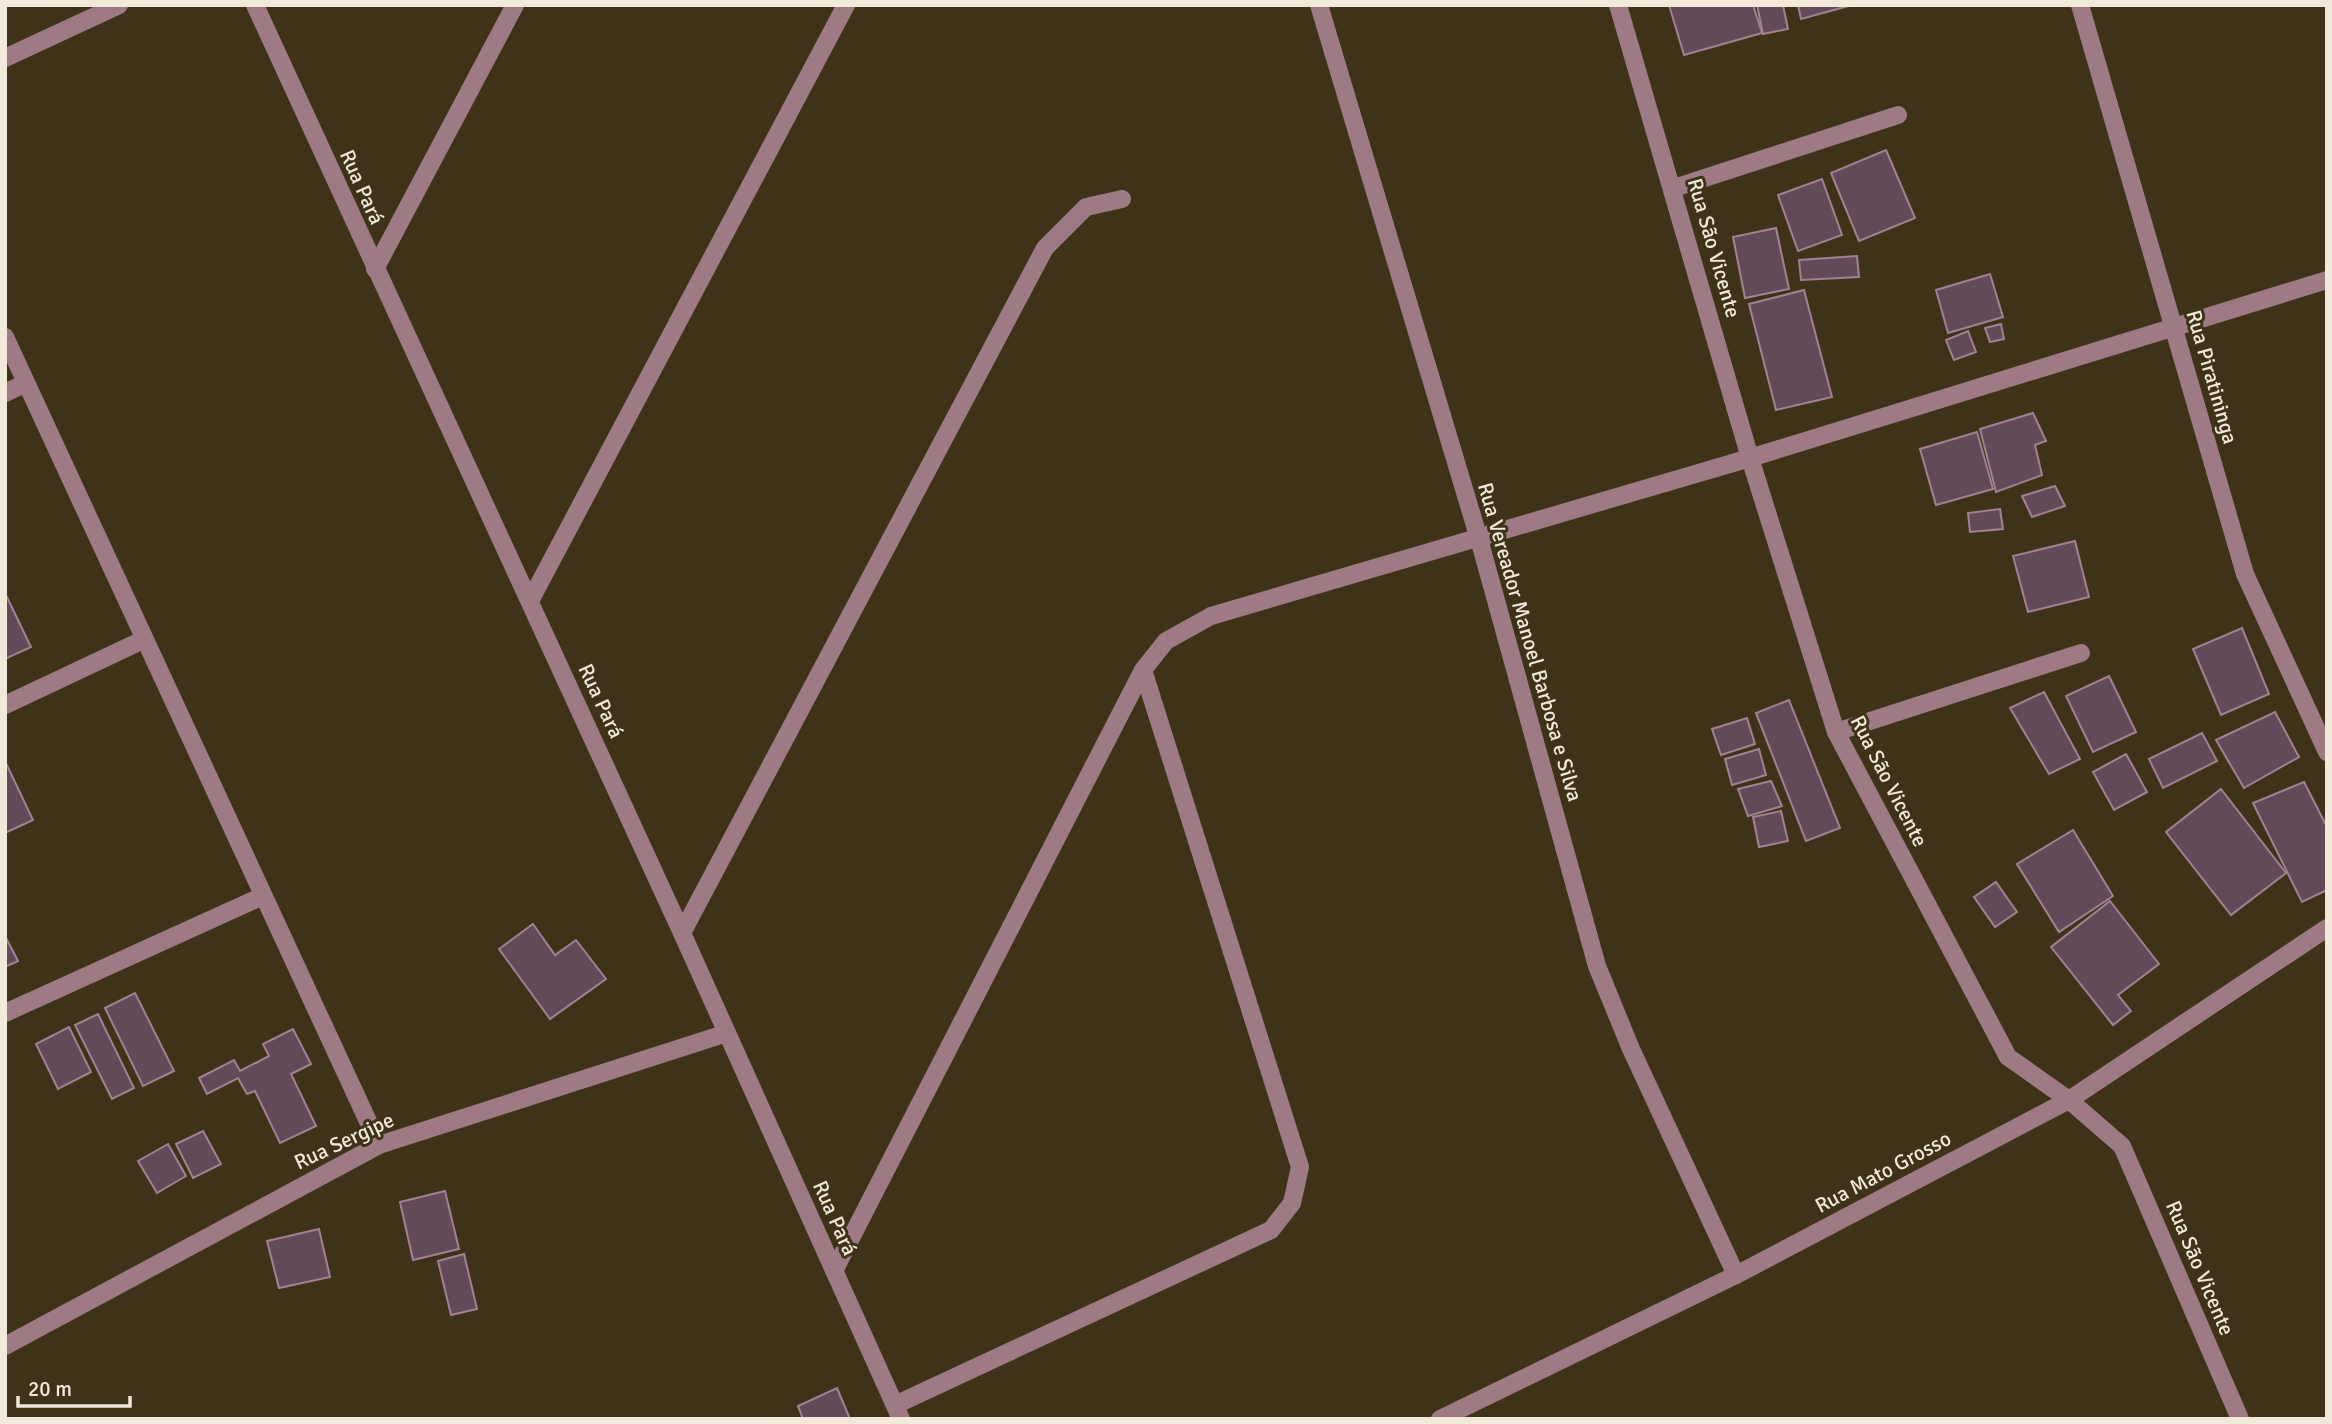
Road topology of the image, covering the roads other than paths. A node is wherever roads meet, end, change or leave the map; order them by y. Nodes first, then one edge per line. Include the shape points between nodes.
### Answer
1 (119, 5) edge
2 (255, 5) edge
3 (515, 5) edge
4 (846, 5) edge
5 (1320, 5) edge
6 (1618, 5) edge
7 (2080, 5) edge
8 (5, 58) edge
9 (1898, 115) dead end
10 (1674, 188) junction
11 (1122, 199) dead end
12 (375, 269) junction
13 (2327, 280) edge
14 (2174, 328) junction
15 (5, 337) edge
16 (26, 383) junction
17 (5, 393) edge
18 (1750, 458) junction
19 (1479, 539) junction
20 (530, 601) junction
21 (143, 640) junction
22 (2081, 653) dead end
23 (1143, 670) junction
24 (5, 705) edge
25 (1836, 732) junction
26 (2327, 752) edge
27 (263, 896) junction
28 (2327, 928) edge
29 (682, 933) junction
30 (5, 1013) edge
31 (727, 1033) junction
32 (2069, 1100) junction
33 (379, 1145) junction
34 (834, 1270) junction
35 (1736, 1275) junction
36 (5, 1346) edge
37 (898, 1412) edge
38 (1440, 1419) edge
39 (2240, 1419) edge

1 - 8 street
2 - 12 street, Rua Pará
3 - 12 street
4 - 20 street
5 - 19 street, Rua Vereador Manoel Barbosa e Silva
6 - 10 street, Rua São Vicente
7 - 14 street, Rua Piratininga
9 - 10 street
10 - 18 street, Rua São Vicente
11 - 29 street via 1086,207 1045,248
12 - 20 street, Rua Pará
13 - 14 street
14 - 18 street
14 - 26 street, Rua Piratininga via 2245,574
15 - 16 street
16 - 17 street
16 - 21 street
18 - 19 street
18 - 25 street, Rua São Vicente
19 - 23 street via 1211,616 1166,641
19 - 35 street, Rua Vereador Manoel Barbosa e Silva via 1597,966
20 - 29 street, Rua Pará
21 - 24 street
21 - 27 street
22 - 25 street
23 - 34 street
23 - 37 street via 1300,1167 1292,1203 1271,1230
25 - 32 street, Rua São Vicente via 2008,1057
27 - 30 street
27 - 33 street
28 - 32 street, Rua Mato Grosso
29 - 31 street, Rua Pará
31 - 33 street, Rua Sergipe
31 - 34 street, Rua Pará
32 - 35 street, Rua Mato Grosso
32 - 39 street, Rua São Vicente via 2122,1146
33 - 36 street, Rua Sergipe
34 - 37 street, Rua Pará
35 - 38 street, Rua Mato Grosso

